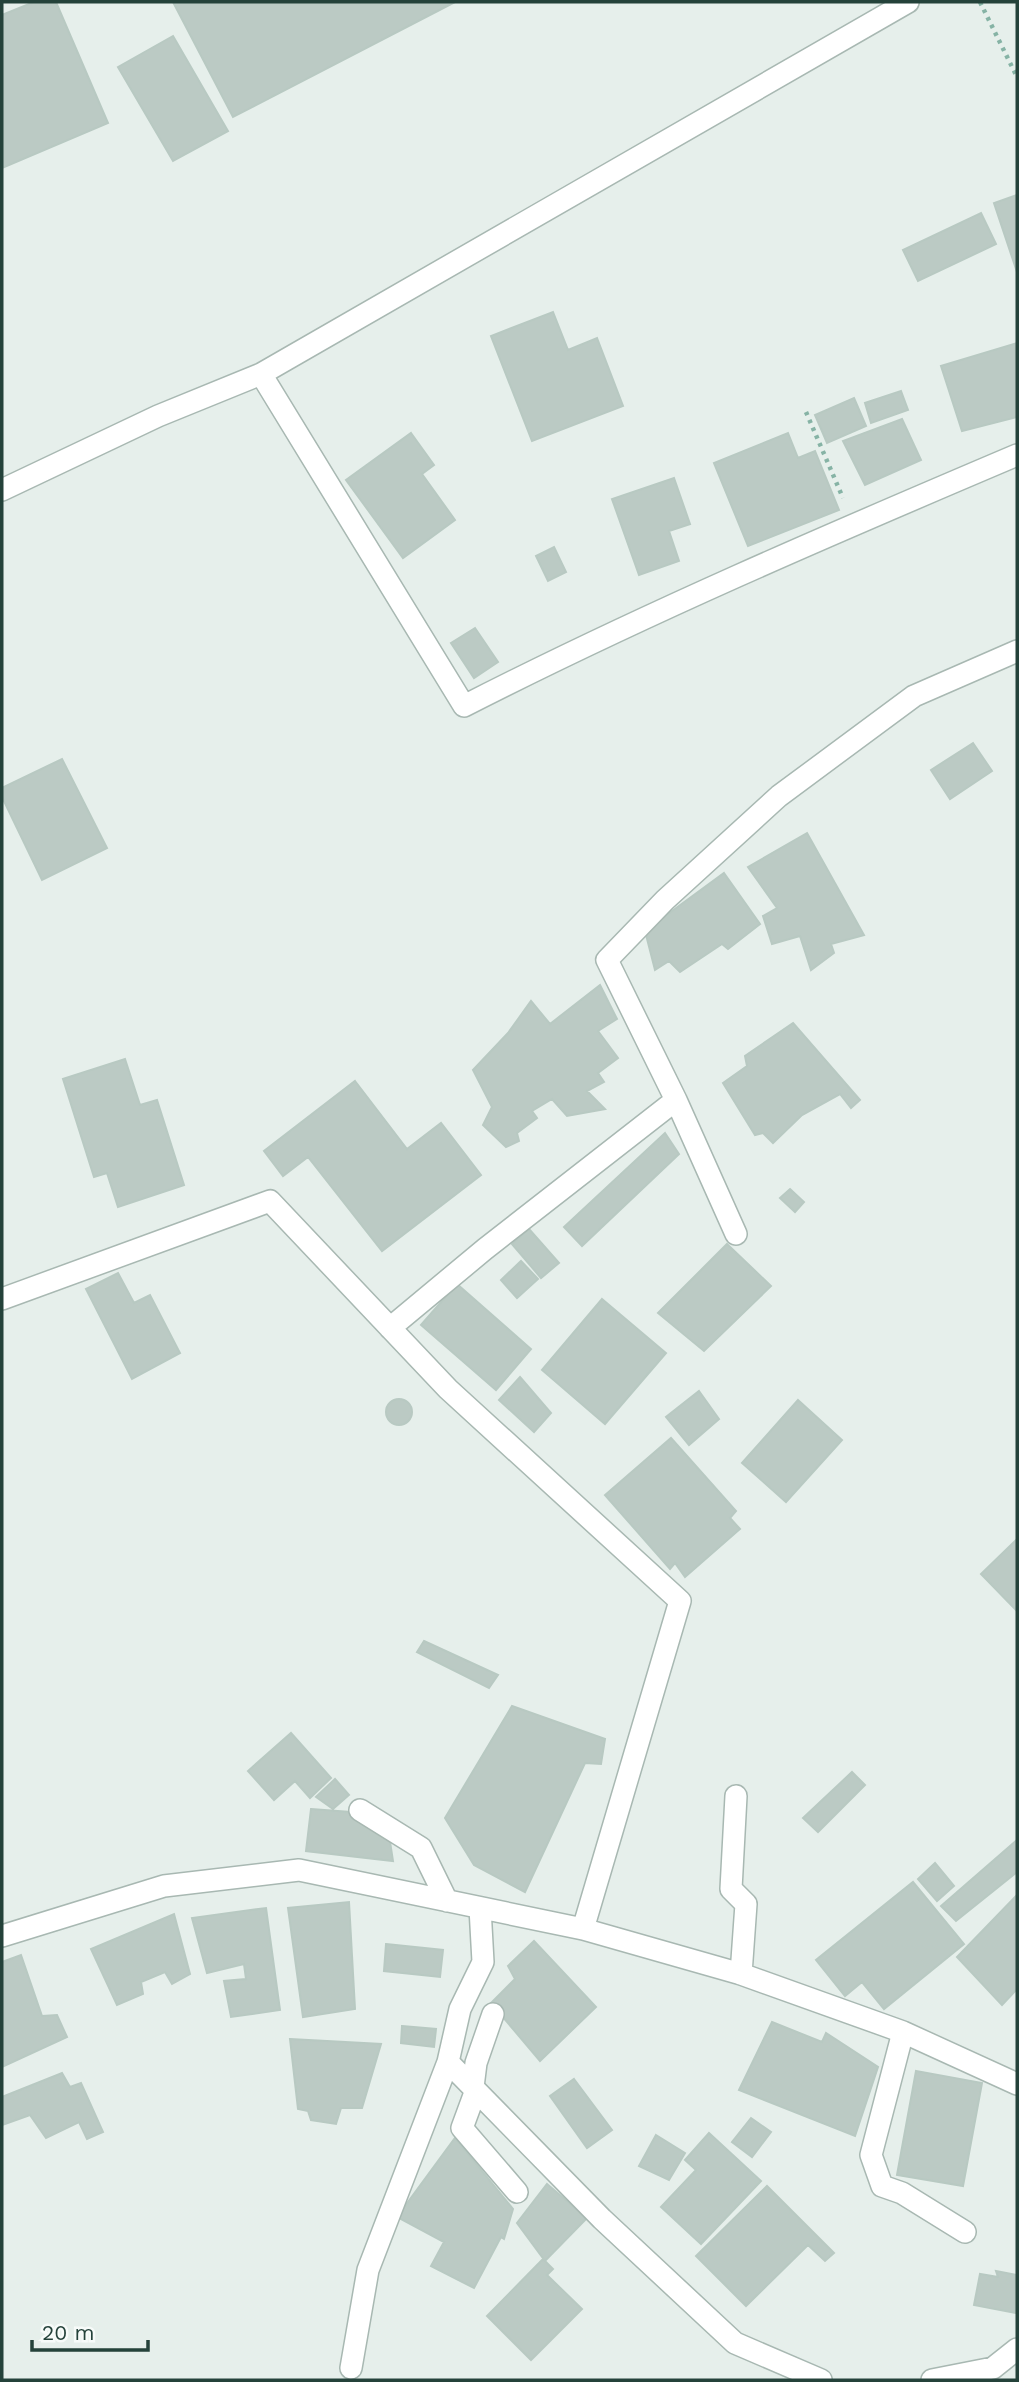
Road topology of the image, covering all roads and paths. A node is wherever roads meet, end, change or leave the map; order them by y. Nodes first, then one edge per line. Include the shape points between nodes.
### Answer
1 (908, 2) edge
2 (980, 2) edge
3 (1017, 77) edge
4 (261, 374) junction
5 (806, 412) dead end
6 (1017, 455) edge
7 (2, 490) edge
8 (854, 524) junction
9 (1017, 651) edge
10 (676, 1100) junction
11 (736, 1234) dead end
12 (2, 1299) edge
13 (390, 1328) junction
14 (736, 1796) dead end
15 (360, 1810) dead end
16 (447, 1901) junction
17 (480, 1908) junction
18 (583, 1929) junction
19 (2, 1937) edge
20 (741, 1974) junction
21 (493, 2014) dead end
22 (902, 2032) junction
23 (448, 2062) junction
24 (1017, 2084) edge
25 (475, 2089) junction
26 (517, 2192) dead end
27 (965, 2232) dead end
28 (1017, 2349) edge
29 (351, 2368) dead end
30 (821, 2380) edge
31 (932, 2380) edge

1 - 4 street
2 - 3 path
4 - 7 street via 158,416
4 - 8 street via 464,706
5 - 8 path
6 - 8 street
9 - 10 street via 914,696 779,796 607,960
10 - 11 street
10 - 13 street
12 - 13 street via 270,1201
13 - 18 street via 448,1389 680,1601
14 - 20 street via 731,1889 746,1904
15 - 16 street via 421,1848
16 - 17 street
16 - 19 street via 299,1870 164,1886
17 - 18 street
17 - 23 street via 483,1962 460,2009
18 - 20 street
20 - 22 street
21 - 25 street via 476,2063
22 - 24 street
22 - 27 street via 871,2155 882,2186 902,2193
23 - 25 street
23 - 29 street via 368,2270
25 - 26 street via 462,2128
25 - 30 street via 602,2219 735,2343
28 - 31 street via 993,2368

